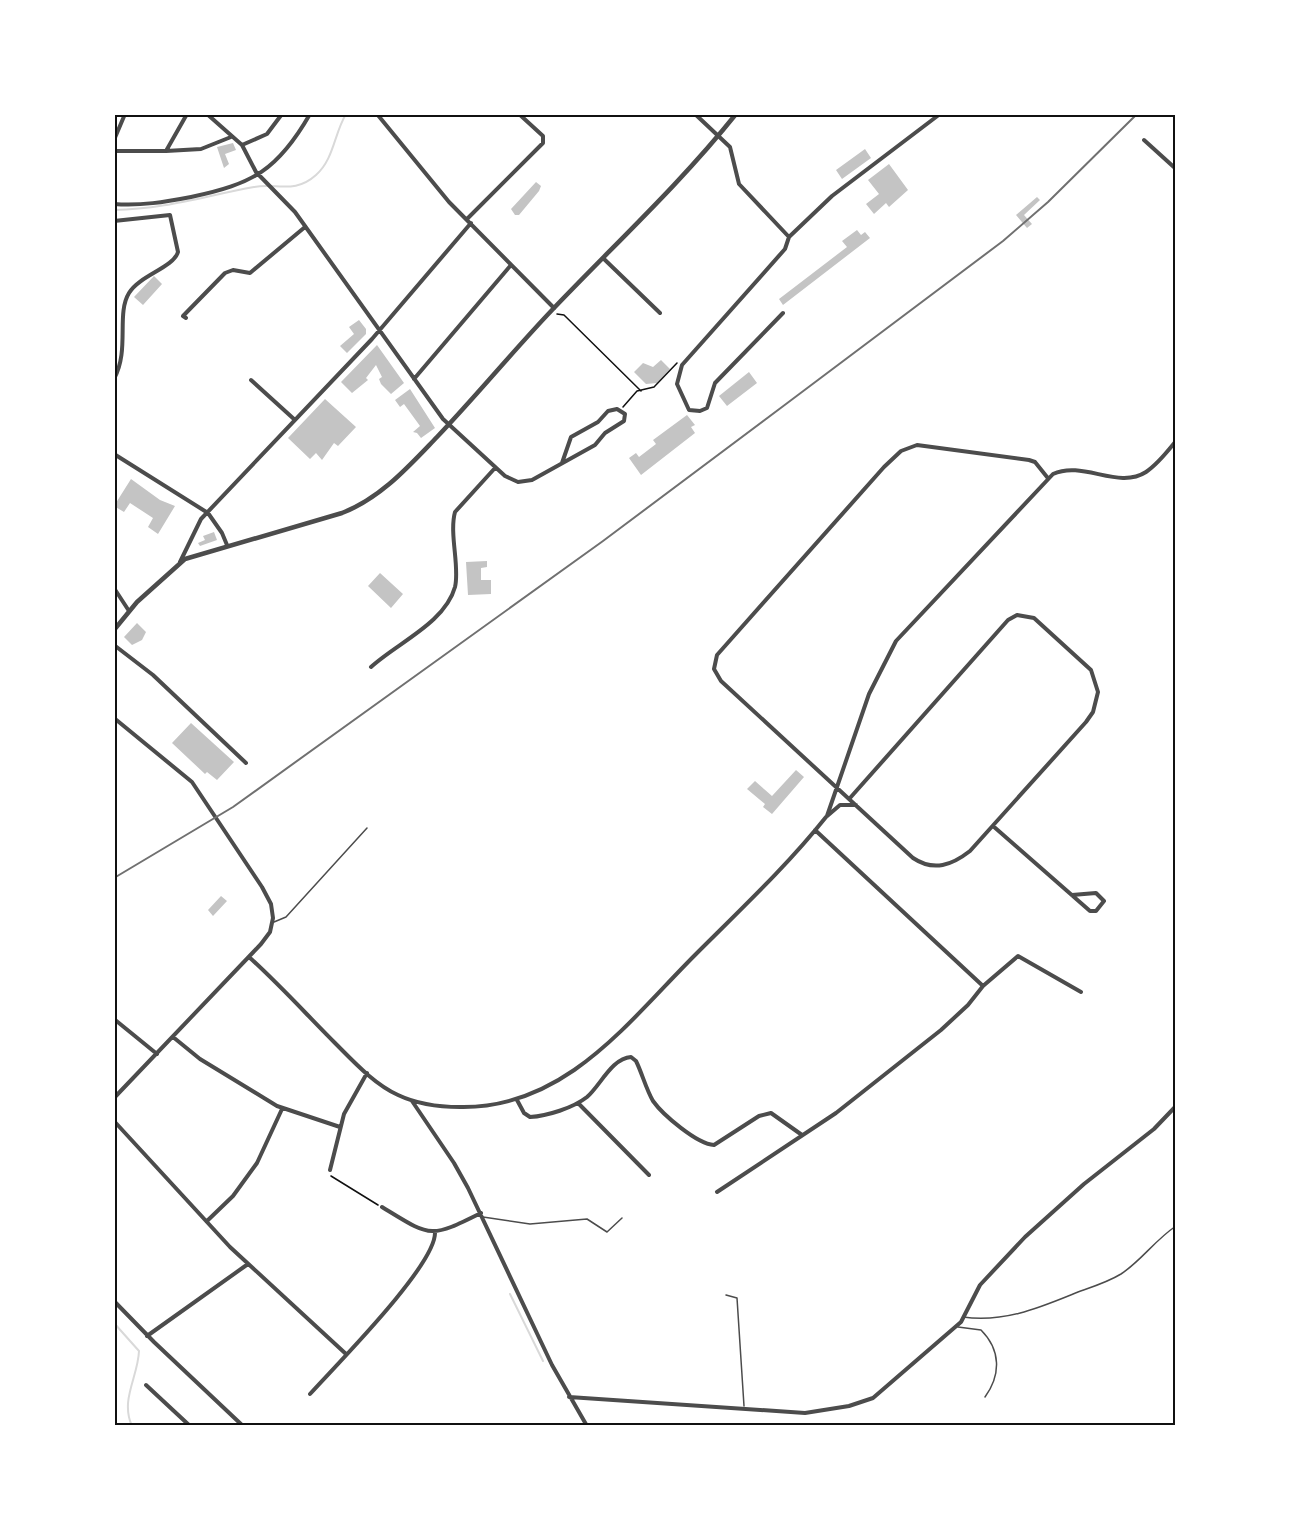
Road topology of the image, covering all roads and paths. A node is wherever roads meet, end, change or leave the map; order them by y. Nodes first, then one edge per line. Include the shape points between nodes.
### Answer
1 (125, 114) edge
2 (187, 114) edge
3 (207, 114) edge
4 (282, 114) edge
5 (310, 114) edge
6 (376, 114) edge
7 (519, 114) edge
8 (695, 114) edge
9 (736, 114) edge
10 (940, 114) edge
11 (718, 136) junction
12 (231, 137) junction
13 (114, 140) edge
14 (1144, 140) dead end
15 (242, 145) junction
16 (114, 151) edge
17 (166, 151) junction
18 (1176, 168) edge
19 (258, 175) junction
20 (114, 204) edge
21 (114, 220) edge
22 (469, 221) junction
23 (305, 227) junction
24 (789, 237) junction
25 (604, 259) junction
26 (511, 265) junction
27 (554, 308) junction
28 (660, 313) dead end
29 (783, 313) dead end
30 (556, 315) dead end
31 (186, 318) dead end
32 (379, 330) junction
33 (677, 363) dead end
34 (114, 378) edge
35 (414, 379) junction
36 (251, 380) dead end
37 (640, 391) junction
38 (627, 402) dead end
39 (295, 420) junction
40 (448, 425) junction
41 (1176, 441) edge
42 (114, 454) edge
43 (562, 463) junction
44 (495, 468) junction
45 (1047, 477) junction
46 (208, 513) junction
47 (227, 545) junction
48 (180, 562) junction
49 (115, 591) edge
50 (129, 611) junction
51 (114, 630) edge
52 (114, 645) edge
53 (371, 667) dead end
54 (114, 718) edge
55 (246, 763) dead end
56 (836, 786) junction
57 (850, 798) junction
58 (857, 805) junction
59 (826, 817) junction
60 (993, 825) junction
61 (367, 828) dead end
62 (815, 830) junction
63 (1072, 895) junction
64 (273, 922) junction
65 (249, 957) junction
66 (983, 986) junction
67 (1081, 992) dead end
68 (114, 1019) edge
69 (173, 1037) junction
70 (157, 1054) junction
71 (367, 1073) junction
72 (114, 1098) edge
73 (517, 1100) junction
74 (412, 1101) junction
75 (578, 1102) junction
76 (1176, 1106) edge
77 (282, 1109) junction
78 (114, 1121) edge
79 (340, 1127) junction
80 (802, 1135) junction
81 (330, 1170) joint
82 (649, 1175) dead end
83 (717, 1192) dead end
84 (382, 1207) joint
85 (482, 1215) junction
86 (622, 1218) dead end
87 (207, 1221) junction
88 (1176, 1226) edge
89 (435, 1233) junction
90 (248, 1264) junction
91 (726, 1294) dead end
92 (114, 1301) edge
93 (963, 1317) junction
94 (955, 1327) junction
95 (147, 1336) junction
96 (346, 1354) junction
97 (146, 1385) dead end
98 (310, 1394) dead end
99 (570, 1397) junction
100 (984, 1397) dead end
101 (744, 1410) junction
102 (190, 1426) edge
103 (243, 1426) edge
104 (586, 1426) edge

1 - 13 street
2 - 17 street
3 - 12 street
4 - 15 street via 267,134
5 - 19 street via 290,145
6 - 22 street
7 - 22 street via 544,138 543,143
8 - 11 street
9 - 11 street
10 - 24 street via 843,186
11 - 24 street via 731,150 738,183
11 - 25 street
12 - 15 street
12 - 17 street via 201,149
14 - 18 street
15 - 19 street
16 - 17 street
19 - 20 street via 233,188 167,202
19 - 23 street
21 - 34 street via 170,215 177,256 138,282 127,295 123,355
22 - 26 street
22 - 32 street
23 - 31 street via 250,273 225,273 183,316
23 - 32 street
24 - 29 street via 786,247 682,365 678,388 689,410 706,408 716,383
25 - 27 street
25 - 28 street
26 - 27 street
26 - 35 street
27 - 40 street
30 - 37 path via 564,315
32 - 35 street
32 - 39 street
33 - 37 path via 654,387
35 - 40 street
36 - 39 street
37 - 38 path
39 - 46 street
40 - 44 street
40 - 47 street via 404,472 354,507
41 - 45 street via 1157,463 1134,477 1071,469
42 - 46 street
43 - 43 street via 597,443 625,420 624,413 609,410 598,422 572,437
43 - 44 street via 524,482 513,481
44 - 53 street via 456,510 455,586 442,609
45 - 56 street via 896,641 869,694
45 - 56 street via 1029,460 929,446 904,449 717,655 714,669 719,680
46 - 47 street
46 - 48 street via 198,524
47 - 48 street
48 - 50 street
49 - 50 street
50 - 51 street
52 - 55 street via 153,675
54 - 64 street via 179,769 206,802 268,897
56 - 57 street
56 - 59 street
57 - 58 street
57 - 60 street via 1008,620 1024,614 1034,618 1091,670 1098,692 1086,722
58 - 59 street via 840,805
58 - 60 street via 913,858 934,867 958,860
59 - 62 street
60 - 63 street
61 - 64 lane via 286,917
62 - 66 street
62 - 73 street via 593,1058 563,1079
63 - 63 street via 1090,911 1096,911 1104,901 1096,892
64 - 65 street via 268,935
65 - 69 street
65 - 71 street
66 - 67 street via 1018,956
66 - 80 street via 941,1030
68 - 70 street
69 - 70 street
69 - 77 street via 200,1059
70 - 72 street
71 - 74 street via 393,1093
71 - 79 street via 347,1106
73 - 74 street via 468,1108
73 - 75 street via 530,1117
74 - 85 street via 454,1163
75 - 80 street via 620,1060 631,1057 636,1060 653,1100 674,1123 707,1145 714,1145 759,1116 771,1113
75 - 82 street
76 - 93 street via 1155,1129 1084,1184 1025,1237 980,1285
77 - 79 street
77 - 87 street via 257,1163 233,1196
78 - 87 street
79 - 81 street
80 - 83 street
81 - 84 path via 334,1181
84 - 89 street via 423,1231
85 - 86 lane via 530,1224 587,1219 607,1232
85 - 89 street
85 - 99 street
87 - 90 street
88 - 93 lane via 1128,1269 1108,1280 1022,1314 992,1319
89 - 96 street via 432,1246 401,1292
90 - 95 street
90 - 96 street
91 - 101 lane via 737,1298
92 - 95 street
93 - 94 street
94 - 100 lane via 981,1330 993,1346 996,1378
94 - 101 street via 873,1398 805,1413
95 - 103 street
96 - 98 street
97 - 102 street
99 - 101 street
99 - 104 street

